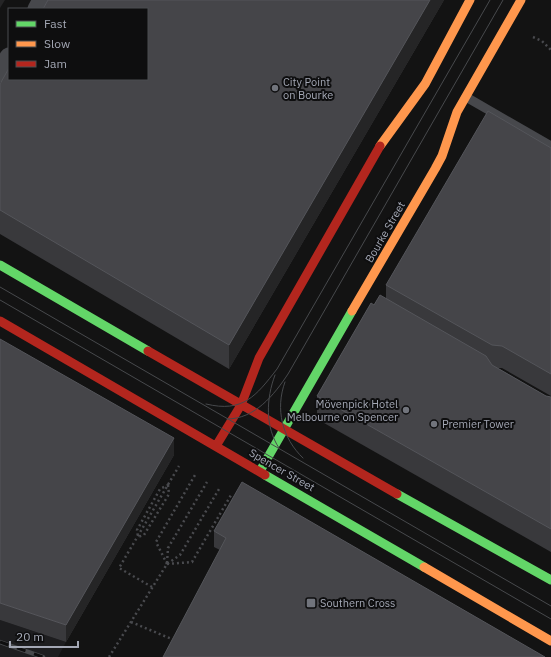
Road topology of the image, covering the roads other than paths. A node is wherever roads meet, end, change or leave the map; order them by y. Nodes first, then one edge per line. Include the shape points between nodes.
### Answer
1 (470, 0) edge
2 (522, 0) edge
3 (8, 59) edge
4 (0, 73) edge
5 (466, 97) junction
6 (551, 146) edge
7 (0, 265) edge
8 (0, 321) edge
9 (241, 405) junction
10 (284, 430) junction
11 (216, 446) junction
12 (260, 472) junction
13 (551, 580) edge
14 (551, 641) edge

1 - 9 main road via 425,84 384,140 259,358
2 - 5 main road, Bourke Street
3 - 4 street
5 - 6 lane
5 - 10 main road, Bourke Street via 457,112 442,156 363,301
7 - 9 main road
8 - 11 main road, Spencer Street
9 - 10 main road
9 - 11 main road
10 - 12 main road, Bourke Street
10 - 13 main road
11 - 12 main road, Spencer Street
12 - 14 main road, Spencer Street

